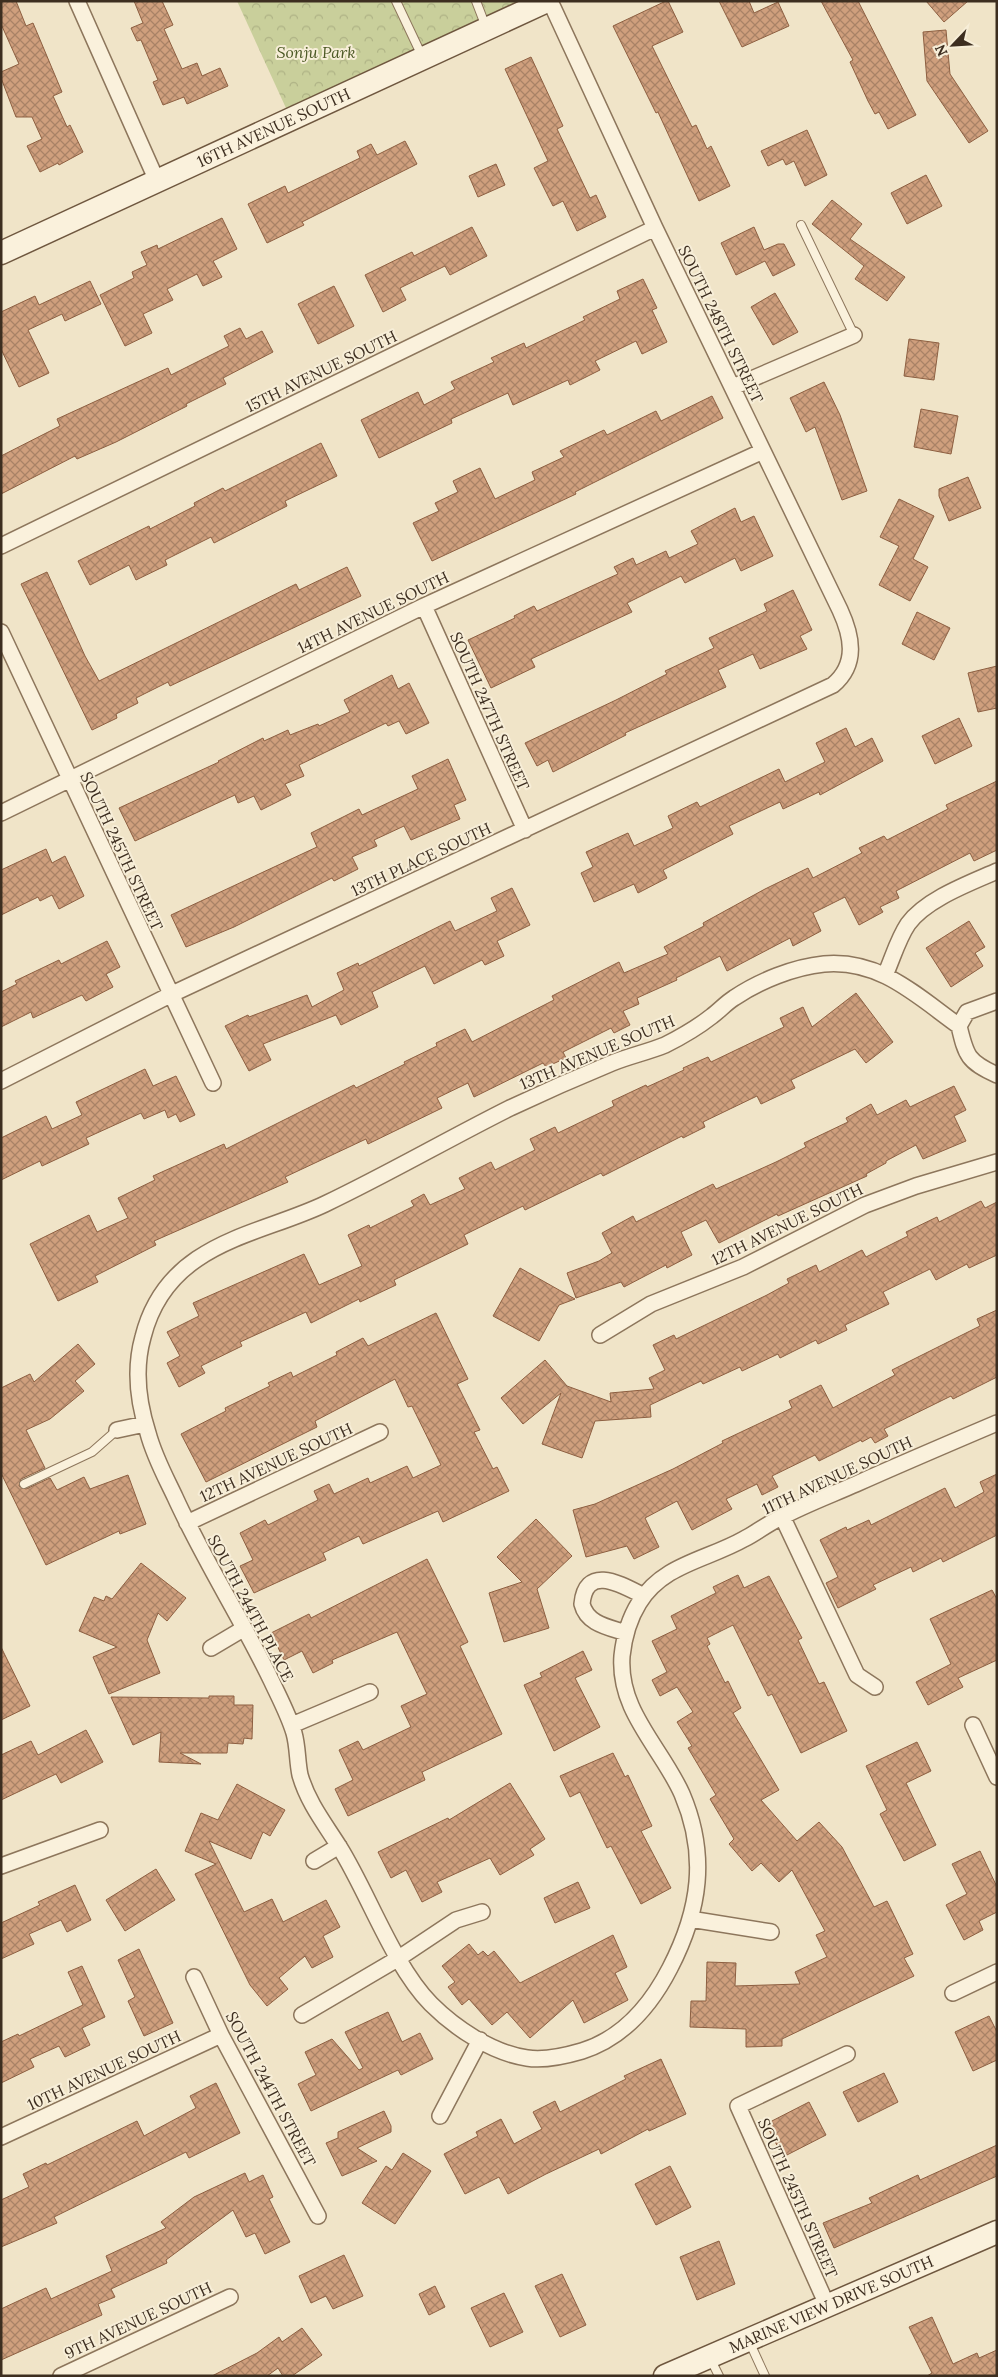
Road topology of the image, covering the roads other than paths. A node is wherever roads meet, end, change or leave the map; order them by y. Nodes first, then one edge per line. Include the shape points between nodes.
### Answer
1 (77, 1) edge
2 (396, 1) edge
3 (476, 1) edge
4 (548, 1) edge
5 (487, 29) junction
6 (423, 58) junction
7 (157, 181) junction
8 (801, 226) dead end
9 (655, 228) junction
10 (1, 253) edge
11 (854, 335) joint
12 (733, 387) junction
13 (762, 450) junction
14 (1, 546) edge
15 (424, 606) junction
16 (1, 632) edge
17 (849, 665) joint
18 (69, 779) junction
19 (1, 813) edge
20 (525, 830) junction
21 (997, 871) edge
22 (886, 973) junction
23 (170, 995) junction
24 (997, 1001) edge
25 (959, 1026) junction
26 (997, 1075) edge
27 (1, 1081) edge
28 (213, 1083) dead end
29 (997, 1162) edge
30 (184, 1268) joint
31 (600, 1334) dead end
32 (997, 1423) edge
33 (145, 1424) junction
34 (117, 1430) joint
35 (380, 1432) dead end
36 (24, 1484) dead end
37 (782, 1516) junction
38 (187, 1523) junction
39 (644, 1596) junction
40 (243, 1629) junction
41 (626, 1633) junction
42 (211, 1648) dead end
43 (875, 1687) dead end
44 (370, 1692) dead end
45 (292, 1724) junction
46 (972, 1725) dead end
47 (997, 1777) edge
48 (100, 1830) dead end
49 (339, 1846) junction
50 (314, 1861) dead end
51 (1, 1866) edge
52 (482, 1912) dead end
53 (690, 1920) junction
54 (771, 1932) dead end
55 (399, 1958) junction
56 (997, 1972) edge
57 (194, 1976) dead end
58 (953, 1993) dead end
59 (302, 2015) dead end
60 (221, 2035) junction
61 (480, 2040) junction
62 (847, 2054) dead end
63 (440, 2116) dead end
64 (1, 2137) edge
65 (318, 2216) dead end
66 (997, 2232) edge
67 (230, 2296) dead end
68 (827, 2304) junction
69 (748, 2339) junction
70 (714, 2366) edge
71 (61, 2376) edge
72 (665, 2376) edge
73 (765, 2376) edge

1 - 7 street
2 - 6 lane
3 - 5 lane
4 - 5 main road, 16TH AVENUE SOUTH
4 - 9 street, SOUTH 248TH STREET
5 - 6 main road, 16TH AVENUE SOUTH
6 - 7 main road, 16TH AVENUE SOUTH
7 - 10 main road, 16TH AVENUE SOUTH
8 - 11 lane
9 - 12 street, SOUTH 248TH STREET
9 - 14 street, 15TH AVENUE SOUTH
11 - 12 street
12 - 13 street, SOUTH 248TH STREET
13 - 15 street, 14TH AVENUE SOUTH
13 - 17 street, SOUTH 248TH STREET via 849,631
15 - 18 street, 14TH AVENUE SOUTH
15 - 20 street, SOUTH 247TH STREET
16 - 18 street, SOUTH 245TH STREET
17 - 20 street, 13TH PLACE SOUTH via 833,685
18 - 19 street, 14TH AVENUE SOUTH
18 - 23 street, SOUTH 245TH STREET
20 - 23 street, 13TH PLACE SOUTH
21 - 22 street via 948,894 919,914 903,933
22 - 25 street
22 - 30 street, 13TH AVENUE SOUTH via 850,963 820,964 775,978 734,998 706,1022 663,1046 615,1062 511,1108 327,1203 220,1245
23 - 27 street, 13TH PLACE SOUTH
23 - 28 street, SOUTH 245TH STREET
24 - 25 street via 967,1012
25 - 26 street via 965,1050 976,1066
29 - 31 street, 12TH AVENUE SOUTH via 916,1186 865,1206 749,1265 651,1304
30 - 33 street, SOUTH 244TH PLACE via 159,1297 141,1344 138,1382
32 - 37 street, 11TH AVENUE SOUTH
33 - 34 street
33 - 38 street, SOUTH 244TH PLACE via 156,1458
34 - 36 lane via 92,1452
35 - 38 street, 12TH AVENUE SOUTH
37 - 39 street, 11TH AVENUE SOUTH via 730,1547 681,1565 661,1578
37 - 43 street via 857,1675
38 - 40 street, SOUTH 244TH PLACE
39 - 41 street, 11TH AVENUE SOUTH
39 - 41 street via 606,1579 591,1583 583,1596 582,1604 588,1618
40 - 42 street
40 - 45 street, SOUTH 244TH PLACE via 268,1672
41 - 53 street, 11TH AVENUE SOUTH via 622,1662 626,1696 680,1788 690,1814 697,1855 696,1904
44 - 45 street
45 - 49 street, SOUTH 244TH PLACE via 300,1773 317,1815
46 - 47 street
48 - 51 street
49 - 50 street
49 - 55 street, SOUTH 244TH PLACE
52 - 55 street via 456,1920
53 - 54 street
53 - 61 street, SOUTH 244TH PLACE via 678,1952 652,1998 617,2034 591,2048 559,2057 527,2058
55 - 59 street
55 - 61 street, SOUTH 244TH PLACE via 413,1984 432,2005 453,2024
56 - 58 street
57 - 60 street, SOUTH 244TH STREET
60 - 64 street, 10TH AVENUE SOUTH
60 - 65 street, SOUTH 244TH STREET
61 - 63 street
62 - 68 street, SOUTH 245TH STREET via 738,2106
66 - 68 main road, MARINE VIEW DRIVE SOUTH
67 - 71 street, 9TH AVENUE SOUTH
68 - 69 main road, MARINE VIEW DRIVE SOUTH
69 - 70 main road, MARINE VIEW DRIVE SOUTH
69 - 73 lane
70 - 72 main road, MARINE VIEW DRIVE SOUTH

